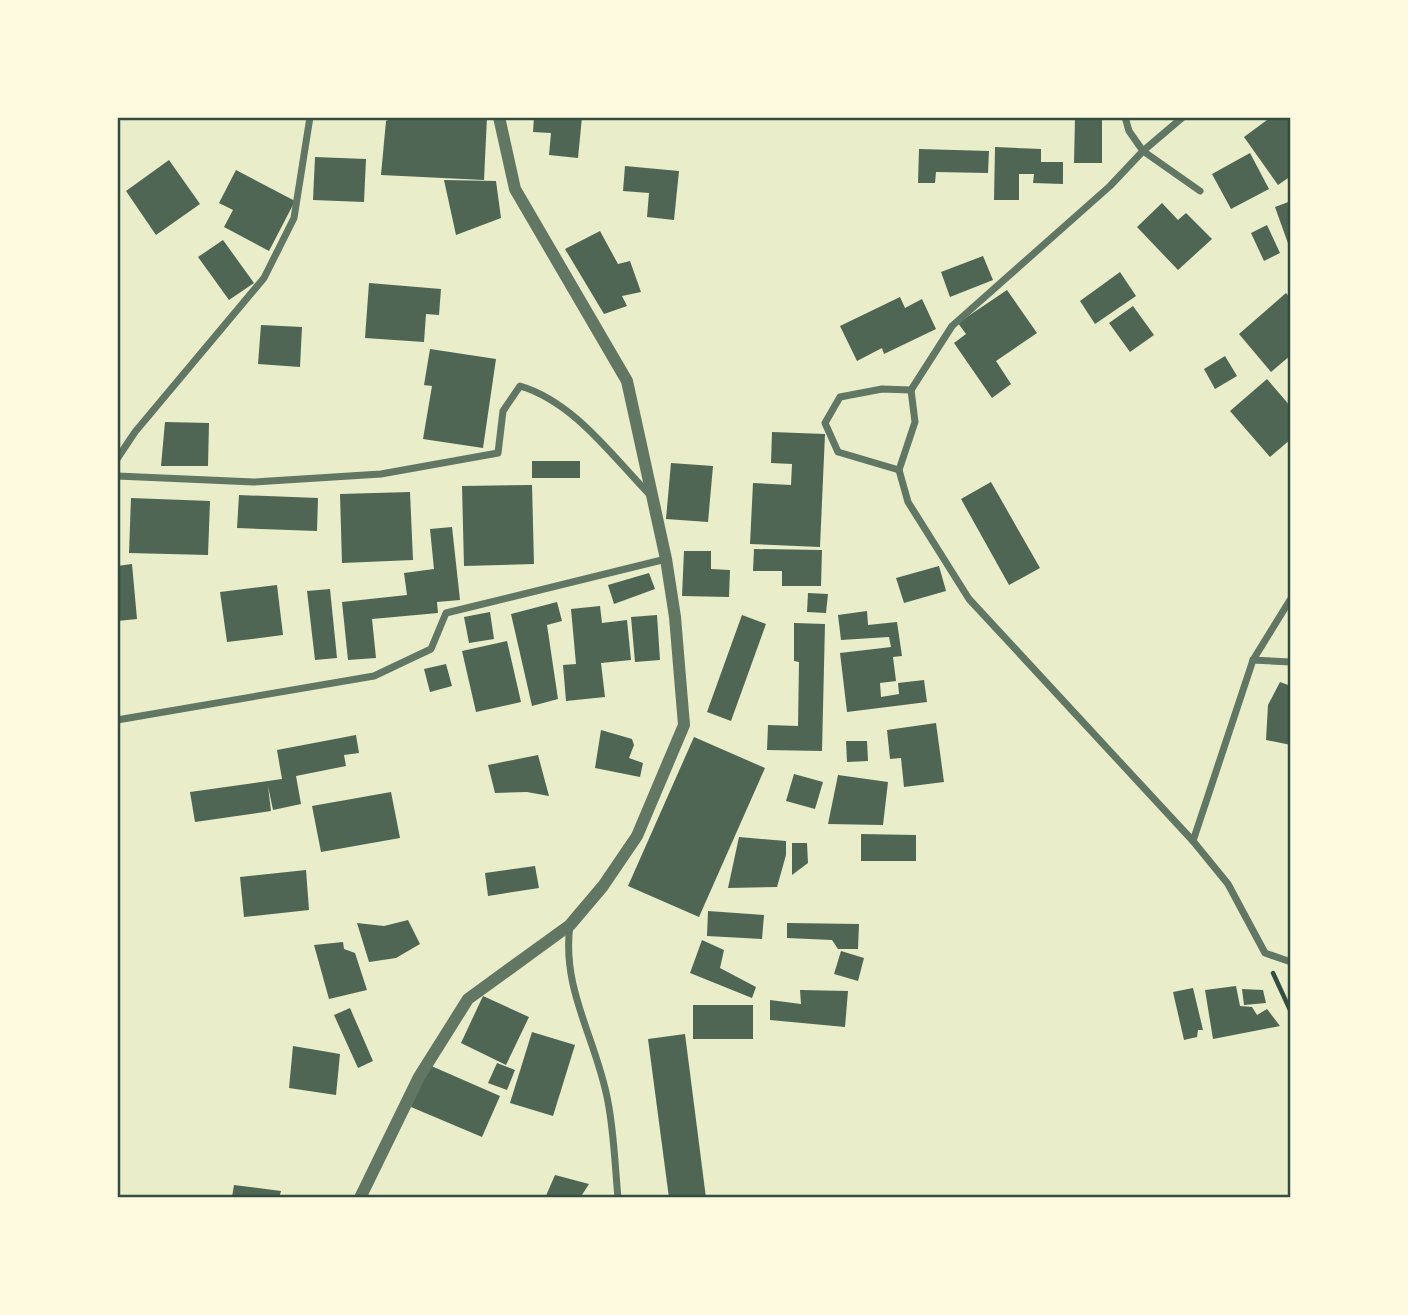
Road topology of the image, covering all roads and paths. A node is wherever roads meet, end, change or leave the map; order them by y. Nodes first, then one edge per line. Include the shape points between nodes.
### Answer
1 (310, 117) edge
2 (499, 117) edge
3 (1125, 117) edge
4 (1183, 117) edge
5 (1143, 151) junction
6 (1200, 191) dead end
7 (911, 390) junction
8 (117, 459) edge
9 (899, 470) junction
10 (117, 476) edge
11 (653, 499) junction
12 (666, 559) junction
13 (1290, 600) edge
14 (1253, 660) junction
15 (1291, 662) edge
16 (117, 720) edge
17 (1193, 841) junction
18 (570, 925) junction
19 (1265, 953) junction
20 (1291, 962) edge
21 (1291, 1013) edge
22 (360, 1198) edge
23 (618, 1198) edge

1 - 8 street via 294,218 264,278
2 - 11 street via 515,189 627,381
3 - 5 street
4 - 5 street
5 - 6 street
5 - 7 street via 1110,186 952,326
7 - 9 street via 915,422
7 - 9 street via 882,389 841,397 825,424 838,452
9 - 17 street via 908,502 969,599
10 - 11 street via 254,482 381,474 499,453 503,411 520,386 541,393 577,419
11 - 12 street
12 - 16 street via 446,613 431,649 374,676
12 - 18 street via 684,725 637,836
13 - 14 street
14 - 15 street
14 - 17 street
17 - 19 street via 1228,884
18 - 22 street via 468,999 419,1077
18 - 23 street via 566,954 608,1100
19 - 20 street
19 - 21 path

